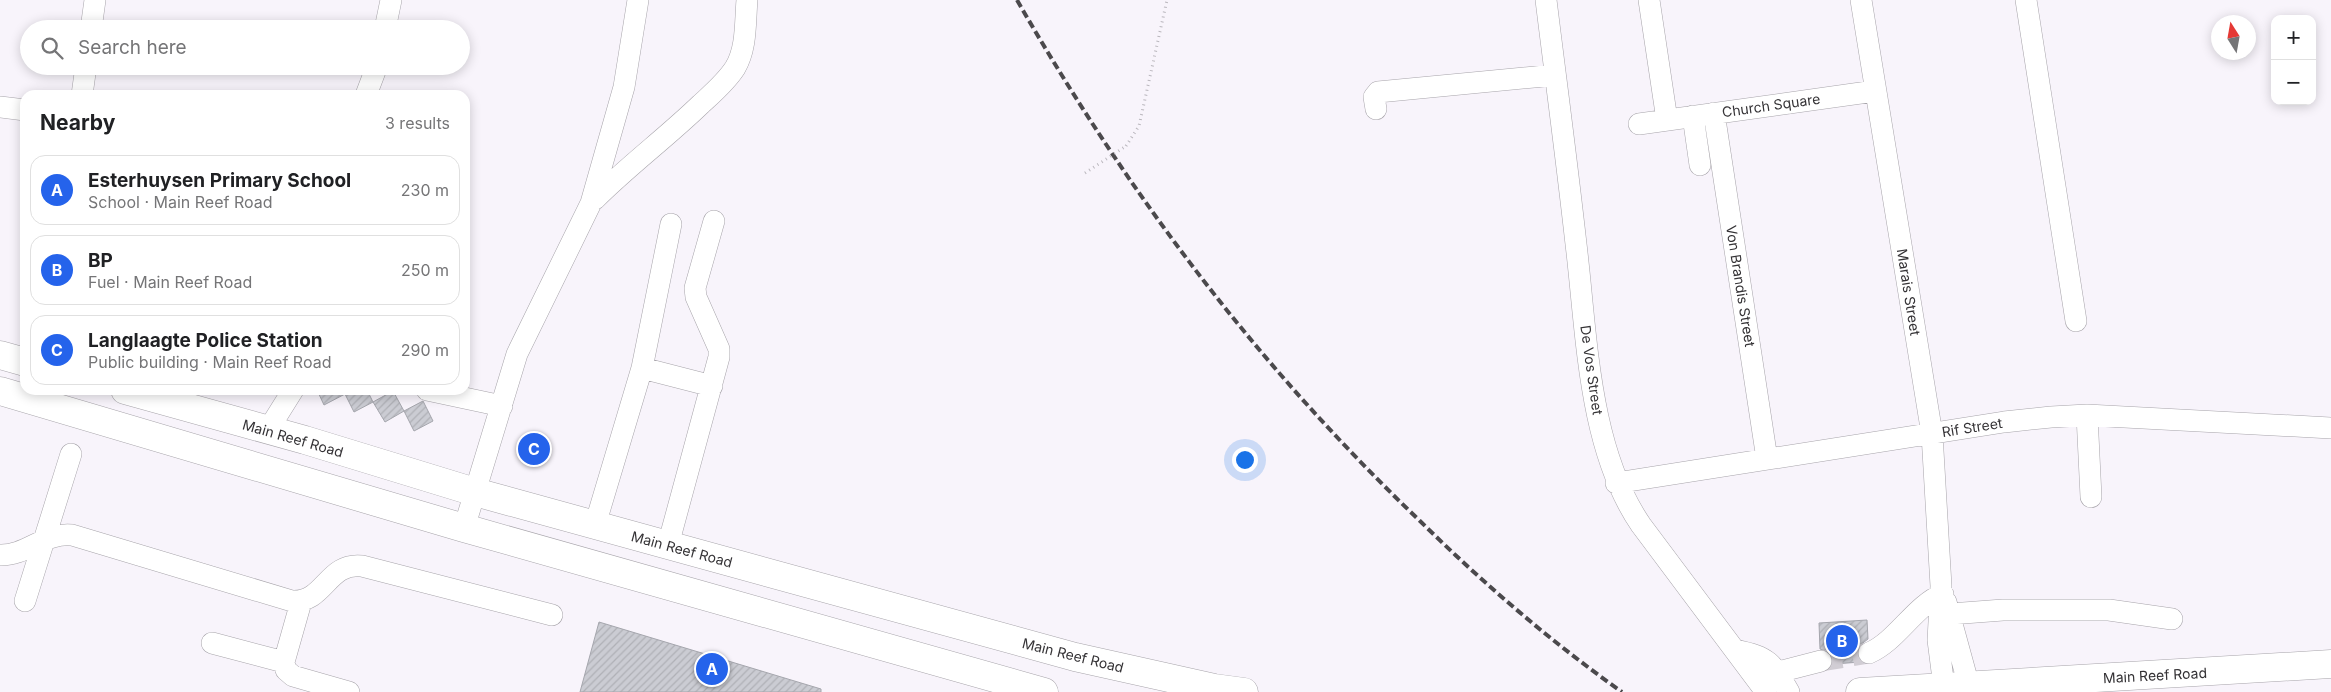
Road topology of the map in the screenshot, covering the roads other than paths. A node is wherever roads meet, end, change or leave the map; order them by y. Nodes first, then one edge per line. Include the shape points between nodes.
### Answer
1 (95, 0) edge
2 (391, 0) edge
3 (638, 0) edge
4 (748, 0) edge
5 (1546, 0) edge
6 (1649, 0) edge
7 (1861, 0) edge
8 (2026, 0) edge
9 (92, 20) edge
10 (387, 20) edge
11 (85, 75) edge
12 (374, 75) edge
13 (1555, 75) junction
14 (83, 90) edge
15 (368, 90) edge
16 (1875, 91) junction
17 (0, 107) edge
18 (20, 109) edge
19 (1376, 109) dead end
20 (1714, 113) junction
21 (1693, 116) junction
22 (1667, 120) junction
23 (1639, 124) dead end
24 (1700, 165) dead end
25 (591, 203) junction
26 (714, 221) dead end
27 (671, 224) dead end
28 (2076, 321) dead end
29 (0, 355) edge
30 (20, 361) edge
31 (642, 368) junction
32 (712, 386) junction
33 (0, 391) edge
34 (143, 395) edge
35 (290, 395) edge
36 (450, 395) edge
37 (502, 406) junction
38 (2086, 416) junction
39 (2331, 428) edge
40 (268, 430) junction
41 (1932, 434) junction
42 (71, 454) dead end
43 (1767, 459) junction
44 (1616, 483) junction
45 (475, 492) junction
46 (2091, 497) dead end
47 (600, 526) junction
48 (464, 528) junction
49 (44, 540) junction
50 (678, 548) junction
51 (0, 555) edge
52 (592, 564) junction
53 (679, 589) junction
54 (1943, 597) junction
55 (25, 601) dead end
56 (301, 602) junction
57 (552, 615) dead end
58 (2172, 619) dead end
59 (212, 643) dead end
60 (1735, 650) junction
61 (1868, 653) tunnel mouth
62 (1821, 661) tunnel mouth
63 (284, 662) junction
64 (2331, 664) edge
65 (1778, 672) junction
66 (1957, 689) edge
67 (1035, 691) edge
68 (349, 692) edge
69 (1244, 692) edge
70 (1766, 692) edge
71 (1789, 692) edge
72 (1860, 692) edge

1 - 9 street
2 - 10 street
3 - 25 street via 624,87
4 - 25 street via 743,49 735,67 685,120 621,173
5 - 13 street, De Vos Street
6 - 22 street
7 - 16 street, Marais Street
8 - 28 street
11 - 14 street
12 - 15 street
13 - 19 street via 1378,92 1374,97
13 - 44 street, De Vos Street via 1593,384 1606,452
16 - 20 street, Church Square
16 - 41 street, Marais Street
17 - 18 street
20 - 21 street, Church Square
20 - 43 street, Von Brandis Street
21 - 22 street, Church Square
21 - 24 street
22 - 23 street, Church Square
25 - 37 street via 518,354
26 - 32 street via 695,288 719,349
27 - 31 street
29 - 30 main road
31 - 32 street
31 - 47 street
32 - 50 street
33 - 48 main road
34 - 40 main road, Main Reef Road
35 - 40 street
36 - 37 street
37 - 45 street
38 - 39 street, Rif Street
38 - 41 street, Rif Street via 2027,419
38 - 46 street
40 - 45 main road, Main Reef Road
41 - 43 street, Rif Street
41 - 54 street, Marais Street
42 - 49 street
43 - 44 street, Rif Street
44 - 60 street, De Vos Street via 1640,525
45 - 47 main road, Main Reef Road
45 - 48 street
47 - 50 main road, Main Reef Road
47 - 52 main road
48 - 52 main road
49 - 51 street via 19,552
49 - 55 street
49 - 56 street via 60,534 78,536
50 - 53 main road
50 - 69 main road, Main Reef Road via 1075,657
52 - 53 main road
53 - 67 main road
54 - 58 street via 2003,610 2109,610
54 - 61 street
54 - 66 street, Marais Street via 1938,640
56 - 57 street via 317,594 339,570 356,565
56 - 63 street
59 - 63 street
60 - 65 street via 1763,657
60 - 70 street, De Vos Street
62 - 65 street
63 - 68 street via 286,670 293,676
64 - 66 main road, Main Reef Road
65 - 71 street
66 - 72 main road, Main Reef Road

